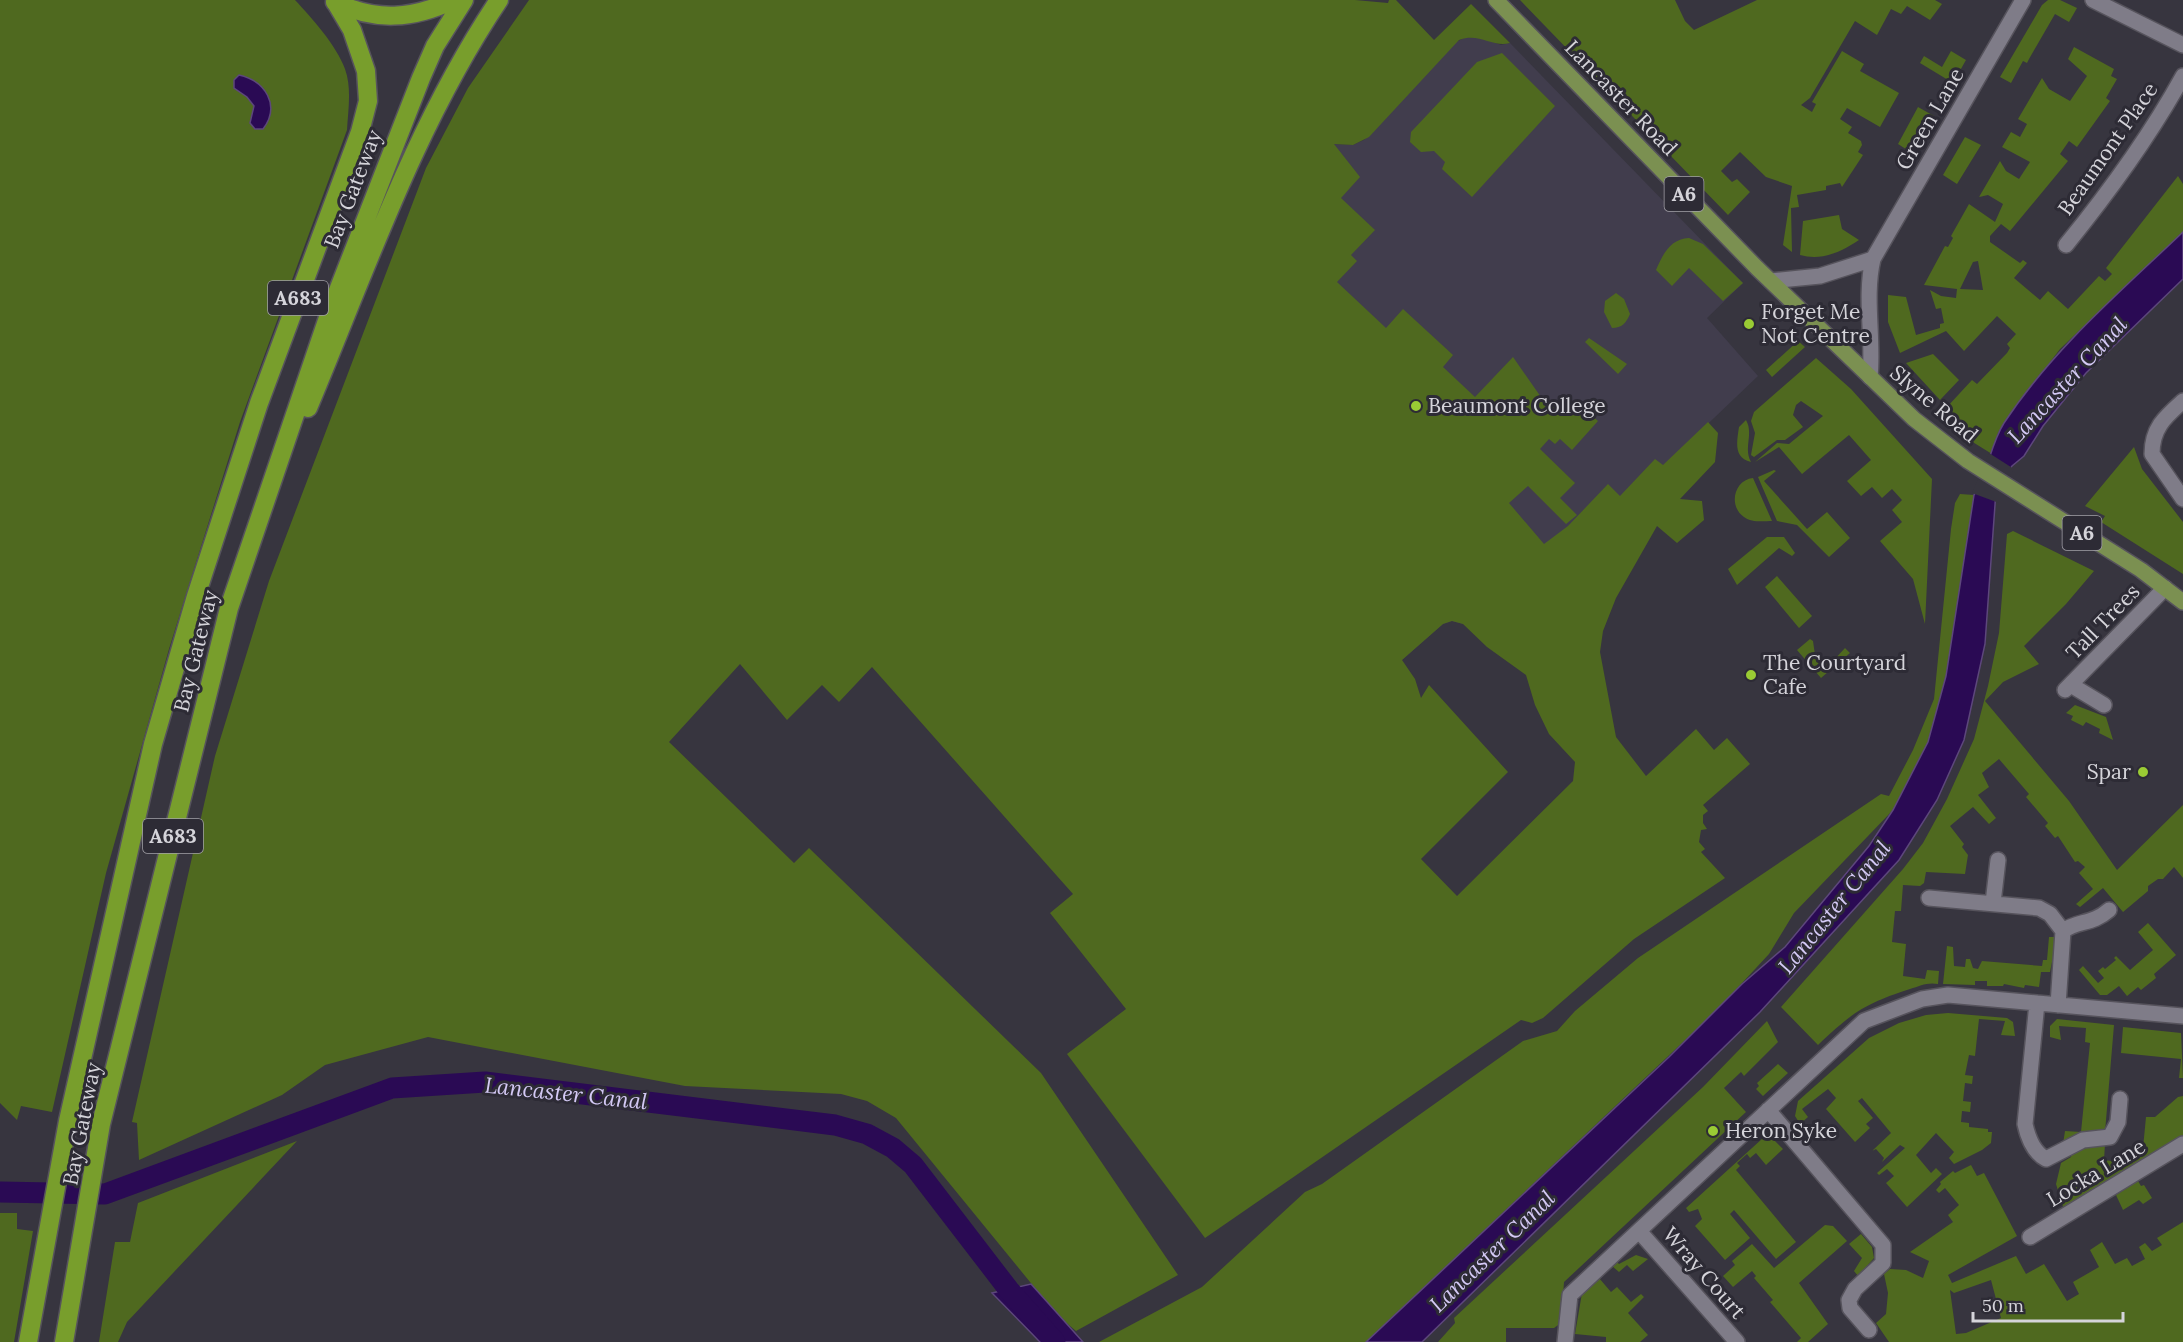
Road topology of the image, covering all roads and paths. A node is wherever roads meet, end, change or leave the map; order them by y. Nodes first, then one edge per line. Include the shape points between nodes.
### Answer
1 (453, 0) edge
2 (464, 0) edge
3 (499, 0) edge
4 (1496, 0) edge
5 (2023, 0) edge
6 (2093, 0) edge
7 (334, 1) edge
8 (2183, 45) edge
9 (2183, 76) edge
10 (2066, 245) dead end
11 (1873, 258) junction
12 (1771, 281) junction
13 (1870, 377) junction
14 (2183, 400) edge
15 (2183, 499) edge
16 (248, 548) junction
17 (2165, 588) junction
18 (2183, 602) edge
19 (2104, 705) dead end
20 (1998, 860) dead end
21 (1929, 898) dead end
22 (1993, 903) junction
23 (2109, 910) dead end
24 (2063, 931) junction
25 (2037, 1003) junction
26 (2058, 1005) junction
27 (2183, 1016) edge
28 (2120, 1099) dead end
29 (1768, 1110) junction
30 (2183, 1144) edge
31 (1640, 1231) junction
32 (2030, 1237) dead end
33 (1869, 1330) dead end
34 (28, 1342) edge
35 (64, 1342) edge
36 (1565, 1342) edge
37 (1737, 1342) edge

1 - 7 highway via 432,10 391,17 359,12
2 - 16 highway, Bay Gateway / A683 via 435,46 388,159
3 - 16 highway via 452,75 419,142
4 - 12 main road, Lancaster Road / A6
5 - 11 street, Green Lane
6 - 8 street
7 - 34 highway, Bay Gateway / A683 via 361,50 369,100 259,404 153,744 68,1121
9 - 10 street, Beaumont Place via 2119,176
11 - 12 street via 1820,276
11 - 13 street, Green Lane via 1868,304
12 - 13 main road, Lancaster Road / A6
13 - 17 main road, Slyne Road / A6 via 1914,419 1968,461
14 - 15 street via 2159,423 2153,434 2152,454
16 - 35 highway, Bay Gateway / A683 via 229,608 101,1124
17 - 18 main road, Slyne Road / A6
17 - 19 street, Tall Trees via 2068,687
20 - 22 street
21 - 22 street
22 - 24 street via 2039,908 2050,914
23 - 24 street via 2098,920
24 - 26 street
25 - 26 street
25 - 28 street via 2025,1124 2039,1155 2046,1159 2083,1140 2110,1137 2118,1122
25 - 29 street via 1948,995 1882,1012 1846,1036
26 - 27 street
29 - 31 street
29 - 33 street via 1883,1245 1883,1263 1855,1289 1849,1300 1850,1308
30 - 32 street, Locka Lane
31 - 36 street via 1570,1295
31 - 37 street, Wray Court

